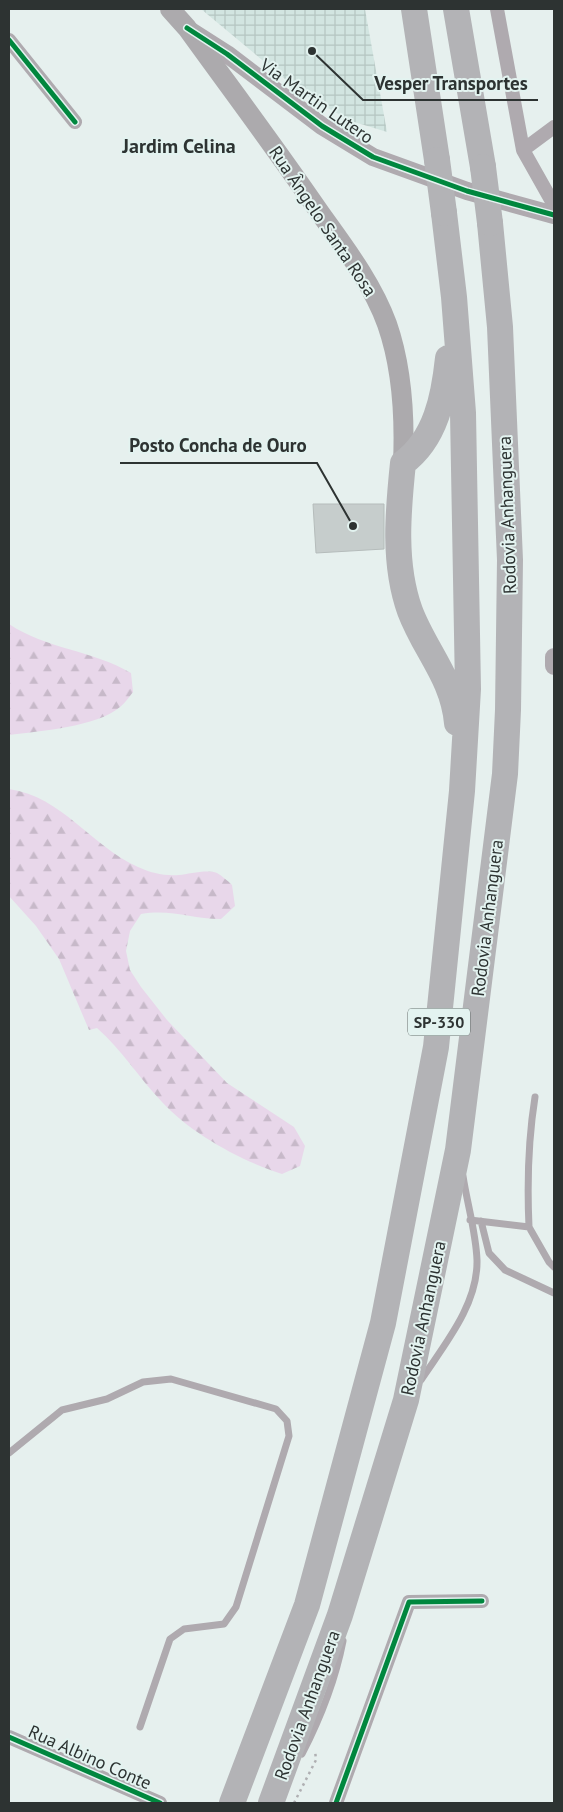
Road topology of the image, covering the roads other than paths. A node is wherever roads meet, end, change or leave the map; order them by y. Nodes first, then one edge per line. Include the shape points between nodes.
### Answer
1 (170, 9) edge
2 (414, 9) edge
3 (456, 9) edge
4 (497, 9) edge
5 (187, 28) junction
6 (9, 40) edge
7 (75, 122) dead end
8 (554, 126) edge
9 (523, 150) junction
10 (554, 204) edge
11 (554, 215) edge
12 (454, 297) junction
13 (403, 463) junction
14 (554, 658) edge
15 (554, 666) edge
16 (462, 791) junction
17 (535, 1097) dead end
18 (458, 1150) junction
19 (470, 1220) junction
20 (481, 1221) junction
21 (529, 1226) junction
22 (554, 1267) edge
23 (554, 1293) edge
24 (406, 1400) junction
25 (9, 1453) edge
26 (359, 1556) junction
27 (482, 1601) dead end
28 (347, 1620) dead end
29 (345, 1629) dead end
30 (140, 1727) dead end
31 (9, 1737) edge
32 (298, 1761) dead end
33 (289, 1778) dead end
34 (160, 1803) edge
35 (232, 1803) edge
36 (271, 1803) edge
37 (276, 1803) edge
38 (336, 1803) edge

1 - 5 main road, Rua Ângelo Santa Rosa
2 - 12 highway, Rodovia Anhanguera / SP-330, bridge via 438,160
3 - 18 highway, Rodovia Anhanguera / SP-330, bridge via 490,223 500,327 510,560 505,774
4 - 9 street
5 - 11 street, Via Martin Lutero via 322,126 373,157 467,191
5 - 13 main road, Rua Ângelo Santa Rosa via 361,272 378,304 396,363 404,426
6 - 7 street
8 - 9 street
9 - 10 street
12 - 13 highway via 445,386 423,445
12 - 16 highway, Rodovia Anhanguera / SP-330 via 463,413 468,689
13 - 16 highway via 398,514 401,582 411,612 447,680 455,708
14 - 15 street
16 - 35 highway, Rodovia Anhanguera / SP-330 via 436,1047 383,1323 307,1605
17 - 21 lane via 529,1140
18 - 19 lane
18 - 24 highway, Rodovia Anhanguera / SP-330
19 - 20 lane
19 - 24 lane via 477,1260 472,1290 455,1330
20 - 21 lane
20 - 23 lane via 489,1253 505,1270
21 - 22 lane
24 - 26 highway, Rodovia Anhanguera / SP-330
25 - 30 lane via 62,1410 107,1399 143,1382 171,1378 276,1409 287,1421 288,1436 236,1607 224,1624 184,1629 170,1639
26 - 28 lane
26 - 36 highway, Rodovia Anhanguera / SP-330
27 - 38 street via 410,1602
29 - 32 lane via 336,1675
31 - 34 street, Rua Albino Conte
33 - 37 lane

